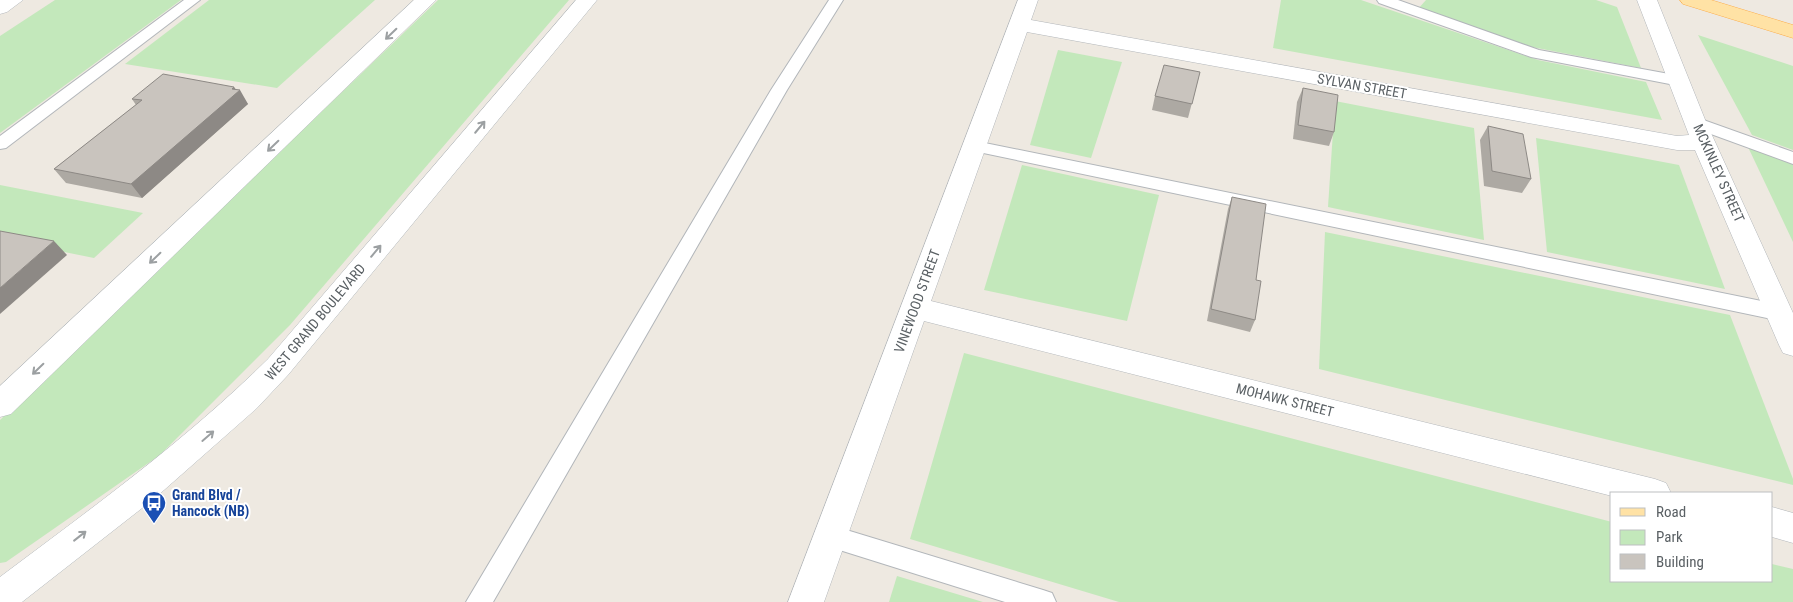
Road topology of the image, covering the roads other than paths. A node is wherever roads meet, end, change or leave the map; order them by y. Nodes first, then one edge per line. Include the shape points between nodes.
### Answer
1 (13, 0) edge
2 (193, 0) edge
3 (426, 0) edge
4 (587, 0) edge
5 (836, 0) edge
6 (1028, 0) edge
7 (1384, 0) edge
8 (1647, 0) edge
9 (1690, 0) edge
10 (0, 8) edge
11 (1019, 24) junction
12 (1793, 32) edge
13 (1680, 81) junction
14 (1700, 132) junction
15 (0, 144) edge
16 (975, 146) junction
17 (1793, 158) edge
18 (914, 308) junction
19 (1781, 313) junction
20 (1793, 345) edge
21 (0, 405) edge
22 (1651, 492) edge
23 (1773, 522) edge
24 (1793, 528) edge
25 (830, 536) junction
26 (51, 559) junction
27 (0, 580) edge
28 (0, 598) edge
29 (479, 602) edge
30 (806, 602) edge
31 (1043, 602) edge

1 - 10 street
2 - 15 lane
3 -> 21 street
26 -> 4 street, WEST GRAND BOULEVARD via 208,437 246,402
5 - 29 lane via 779,90
6 - 11 street, VINEWOOD STREET
7 - 13 lane via 1536,54
8 - 13 street, MCKINLEY STREET
9 - 12 main road
11 - 14 street, SYLVAN STREET via 1677,142
11 - 16 street, VINEWOOD STREET
13 - 14 street, MCKINLEY STREET
14 - 17 lane
14 - 19 street, MCKINLEY STREET
16 - 18 street, VINEWOOD STREET
16 - 19 lane
18 - 22 street, MOHAWK STREET
18 - 25 street, VINEWOOD STREET
19 - 20 street, MCKINLEY STREET
23 - 24 street
25 - 30 street, VINEWOOD STREET
25 - 31 lane
26 - 27 street
26 - 28 street, WEST GRAND BOULEVARD

